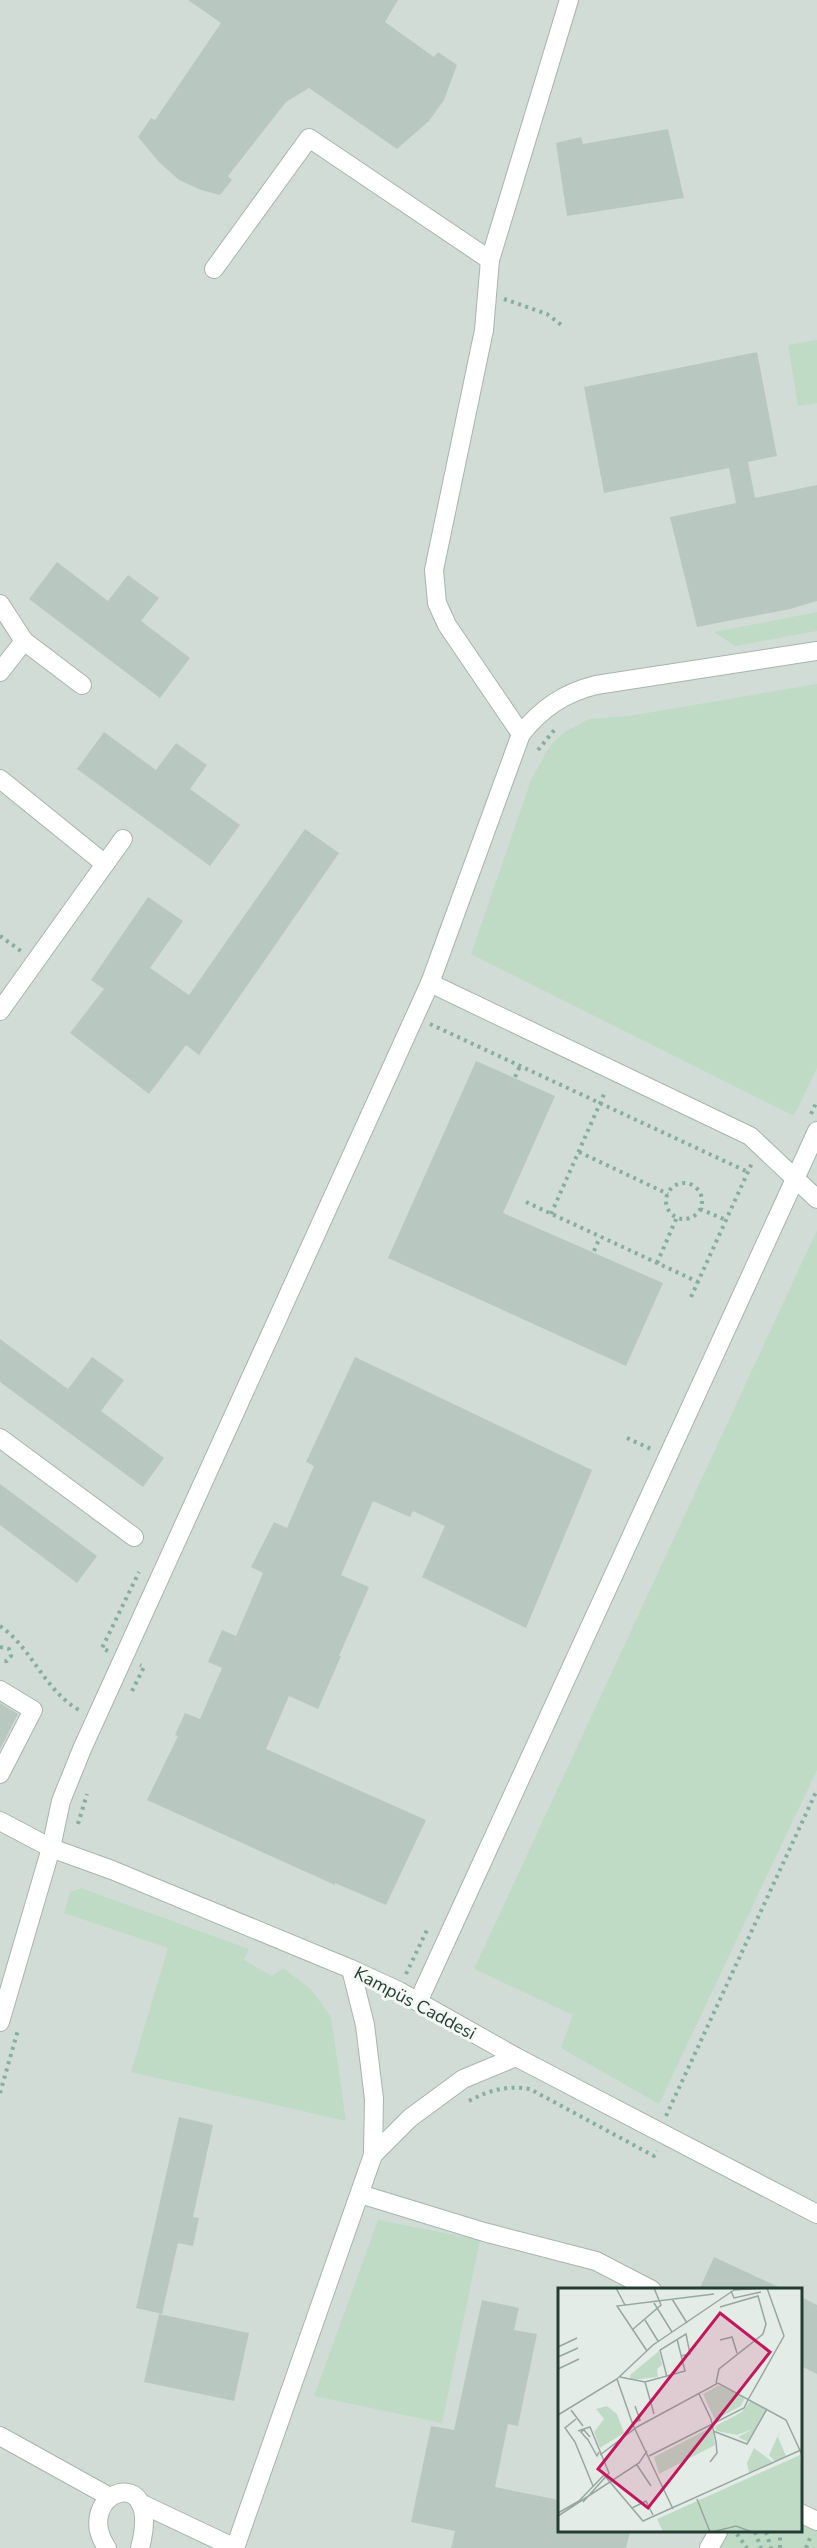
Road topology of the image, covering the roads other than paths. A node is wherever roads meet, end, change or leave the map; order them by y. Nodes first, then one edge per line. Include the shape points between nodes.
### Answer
1 (569, 0) edge
2 (490, 260) junction
3 (214, 269) dead end
4 (0, 604) edge
5 (24, 641) junction
6 (817, 651) edge
7 (0, 672) edge
8 (82, 685) dead end
9 (521, 734) junction
10 (0, 779) edge
11 (123, 839) dead end
12 (105, 864) junction
13 (430, 983) junction
14 (0, 1011) edge
15 (817, 1131) edge
16 (794, 1178) junction
17 (817, 1199) edge
18 (0, 1438) edge
19 (134, 1537) dead end
20 (0, 1690) edge
21 (0, 1774) edge
22 (0, 1821) edge
23 (51, 1848) junction
24 (351, 1969) junction
25 (418, 2002) junction
26 (0, 2022) edge
27 (516, 2057) junction
28 (373, 2155) junction
29 (360, 2194) junction
30 (817, 2214) edge
31 (648, 2288) edge
32 (0, 2436) edge
33 (110, 2497) junction
34 (140, 2503) junction
35 (802, 2514) edge
36 (817, 2521) edge
37 (717, 2533) edge
38 (108, 2548) edge
39 (140, 2548) edge
40 (235, 2548) edge
41 (709, 2548) edge

1 - 2 street
2 - 3 street via 309,138
2 - 9 street via 484,330 434,570 437,603 447,625
4 - 5 street
5 - 7 street
5 - 8 street
6 - 9 street via 578,690 537,714
9 - 13 street
10 - 12 street
11 - 12 street
12 - 14 street
13 - 16 street via 750,1136
13 - 23 street via 95,1719 61,1801
15 - 16 street
16 - 17 street
16 - 25 street
18 - 19 street
20 - 21 street via 33,1710
22 - 23 street, Kampüs Caddesi
23 - 24 street, Kampüs Caddesi
23 - 26 street
24 - 25 street, Kampüs Caddesi
24 - 28 street via 365,2025 374,2099
25 - 27 street, Kampüs Caddesi
27 - 28 street via 463,2079 410,2118
27 - 30 street, Kampüs Caddesi
28 - 29 street
29 - 31 street via 596,2261
29 - 40 street
32 - 33 street
33 - 34 street via 129,2491
33 - 38 street via 98,2519 98,2529
34 - 39 street via 144,2522
34 - 40 street
35 - 36 street
37 - 41 street

